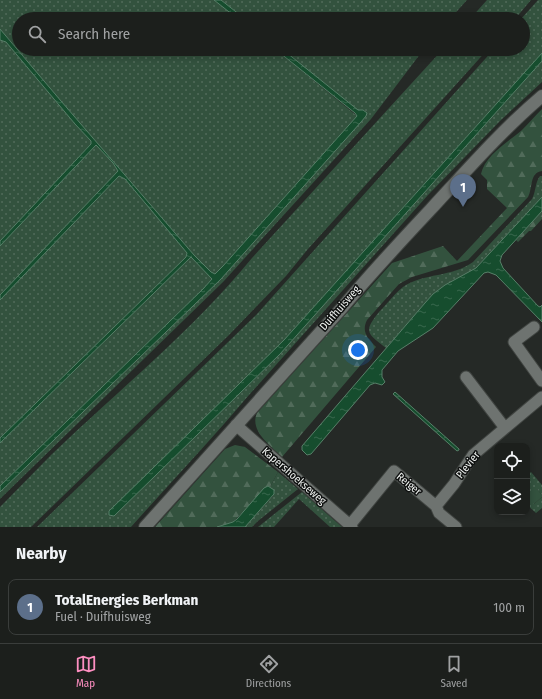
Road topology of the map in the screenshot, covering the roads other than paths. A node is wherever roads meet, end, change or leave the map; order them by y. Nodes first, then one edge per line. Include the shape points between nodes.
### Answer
1 (542, 96) edge
2 (534, 326) dead end
3 (466, 376) dead end
4 (542, 380) edge
5 (542, 397) edge
6 (236, 426) junction
7 (505, 428) junction
8 (436, 506) junction
9 (351, 526) edge
10 (145, 527) edge
11 (456, 527) edge

1 - 6 main road, Duifhuisweg via 464,173
2 - 4 street via 514,342
3 - 7 street
5 - 7 street, Plevier
6 - 9 street, Kapershoekseweg
6 - 10 main road, Duifhuisweg
7 - 8 street, Plevier via 473,455
8 - 9 street, Reiger via 394,471
8 - 11 street, Reiger via 439,513

